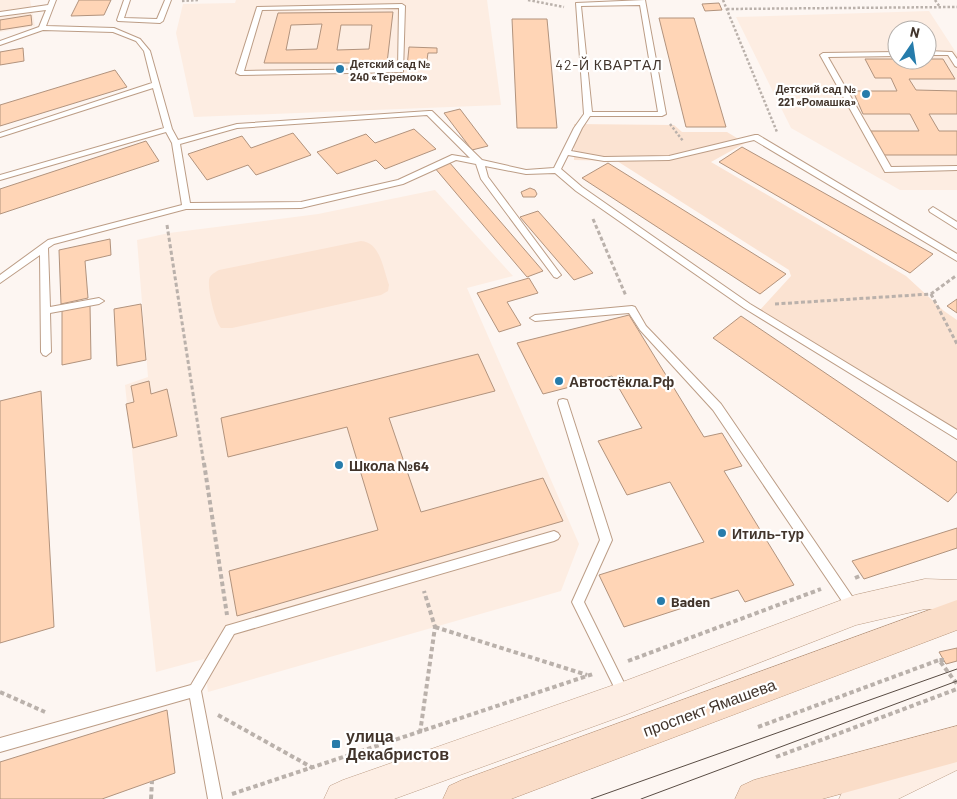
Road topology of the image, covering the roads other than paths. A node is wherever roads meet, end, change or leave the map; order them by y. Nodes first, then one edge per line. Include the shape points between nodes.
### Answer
1 (128, 0) edge
2 (168, 0) edge
3 (642, 1) edge
4 (52, 3) edge
5 (324, 3) edge
6 (0, 14) edge
7 (42, 28) junction
8 (0, 43) edge
9 (887, 54) edge
10 (937, 54) edge
11 (957, 65) edge
12 (157, 84) junction
13 (588, 114) junction
14 (168, 129) junction
15 (0, 135) edge
16 (176, 142) junction
17 (565, 152) junction
18 (480, 163) junction
19 (957, 168) edge
20 (556, 170) junction
21 (0, 178) edge
22 (186, 206) junction
23 (933, 210) dead end
24 (957, 226) edge
25 (44, 248) junction
26 (957, 258) edge
27 (557, 275) dead end
28 (0, 280) edge
29 (99, 301) dead end
30 (45, 311) junction
31 (535, 318) dead end
32 (46, 352) dead end
33 (562, 403) dead end
34 (957, 435) edge
35 (554, 536) dead end
36 (957, 596) edge
37 (847, 597) junction
38 (957, 616) edge
39 (195, 690) junction
40 (625, 698) junction
41 (957, 744) edge
42 (0, 745) edge
43 (957, 751) edge
44 (220, 798) edge
45 (343, 799) edge
46 (462, 799) edge
47 (754, 799) edge
48 (858, 799) edge

1 - 2 lane via 120,20 160,21
3 - 13 lane via 578,4
3 - 13 lane via 662,114
4 - 6 lane
4 - 7 lane
5 - 5 lane via 402,6 400,71 240,73 259,8
7 - 8 lane
7 - 12 lane via 114,30 138,40 147,51
9 - 19 lane via 823,55 888,170
10 - 11 lane via 950,53
12 - 14 lane
12 - 15 lane
13 - 17 lane
14 - 16 lane
14 - 21 lane
16 - 18 lane via 236,126 429,113
16 - 22 lane
17 - 20 lane
17 - 26 lane via 604,159 669,158 755,137
18 - 20 lane via 526,172
18 - 22 lane via 455,157 400,182 301,205
18 - 27 lane via 484,177
20 - 34 lane via 747,306
22 - 25 lane via 51,242
23 - 24 lane
25 - 28 lane
25 - 30 lane
29 - 30 lane
30 - 32 lane
31 - 37 lane via 632,309 642,328 717,407
33 - 40 lane via 606,540 578,602
35 - 39 lane via 230,630
36 - 37 main road
37 - 40 main road
38 - 46 main road, проспект Ямашева
39 - 42 lane
39 - 44 lane
40 - 45 main road
41 - 47 main road
43 - 48 main road

